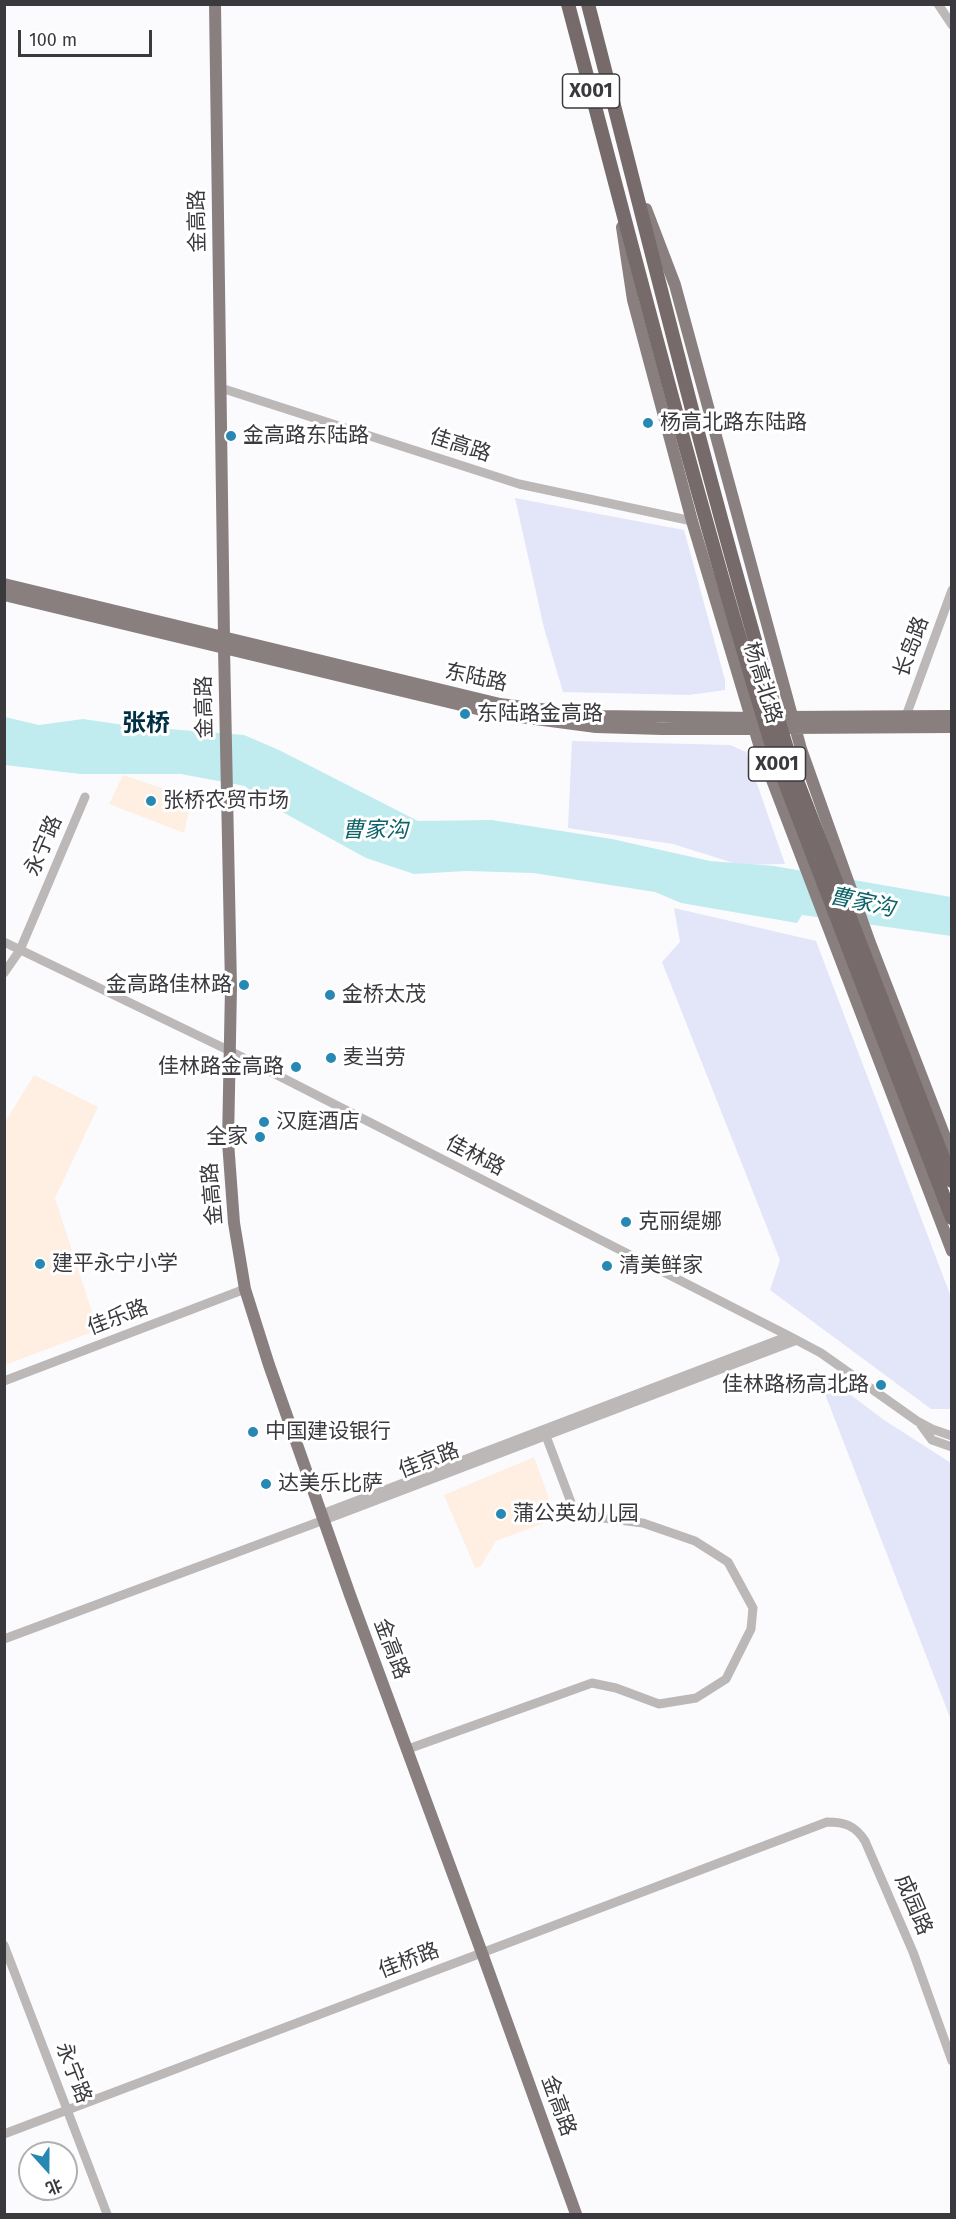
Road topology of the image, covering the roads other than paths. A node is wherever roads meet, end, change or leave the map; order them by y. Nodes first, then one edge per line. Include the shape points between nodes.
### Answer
1 (215, 4) edge
2 (568, 4) edge
3 (588, 4) edge
4 (938, 4) edge
5 (951, 25) edge
6 (632, 174) junction
7 (614, 178) junction
8 (221, 388) junction
9 (692, 521) junction
10 (4, 584) edge
11 (951, 590) edge
12 (4, 595) edge
13 (224, 643) junction
14 (906, 716) junction
15 (951, 716) edge
16 (752, 723) junction
17 (793, 723) junction
18 (951, 727) edge
19 (85, 796) dead end
20 (4, 942) edge
21 (20, 950) junction
22 (4, 974) edge
23 (230, 1051) junction
24 (951, 1155) edge
25 (951, 1181) edge
26 (951, 1218) edge
27 (951, 1251) edge
28 (245, 1289) junction
29 (793, 1338) junction
30 (4, 1381) edge
31 (917, 1421) junction
32 (546, 1436) junction
33 (951, 1436) edge
34 (951, 1447) edge
35 (323, 1517) junction
36 (4, 1639) edge
37 (408, 1749) junction
38 (827, 1822) joint
39 (4, 1945) edge
40 (482, 1953) junction
41 (951, 2061) edge
42 (67, 2110) junction
43 (4, 2134) edge
44 (107, 2214) edge
45 (576, 2214) edge

1 - 8 main road, 金高路
2 - 7 highway, 杨高北路 / X001
3 - 6 highway, 杨高北路 / X001
4 - 5 street
6 - 17 main road, 杨高北路 / X001 via 675,285
6 - 25 highway, 杨高北路 / X001 via 772,702 796,778
7 - 9 main road, 杨高北路 / X001 via 633,300
7 - 26 highway, 杨高北路 / X001 via 776,759
8 - 9 street, 佳高路 via 519,484
8 - 13 main road, 金高路
9 - 16 main road, 杨高北路 / X001
10 - 13 main road, 东陆路
11 - 14 street, 长岛路
12 - 13 main road, 东陆路
13 - 16 main road, 东陆路 via 533,709
13 - 23 main road, 金高路
14 - 15 main road, 东陆路
14 - 17 main road, 东陆路
16 - 17 main road, 东陆路
16 - 27 main road, 杨高北路 / X001
17 - 18 main road, 东陆路
17 - 24 main road, 杨高北路 / X001 via 844,873
19 - 21 street, 永宁路
20 - 21 street, 佳林路
21 - 22 street, 永宁路
21 - 23 street, 佳林路
23 - 28 main road, 金高路 via 228,1142 234,1223
23 - 29 street, 佳林路
28 - 30 street, 佳乐路
28 - 35 main road, 金高路
29 - 31 street, 佳林路
29 - 32 street, 佳京路
29 - 35 street, 佳京路
31 - 33 street, 佳林路
31 - 34 street, 佳林路 via 932,1440
32 - 35 street, 佳京路
32 - 37 street via 572,1505 586,1516 644,1523 695,1541 728,1562 753,1608 751,1629 726,1679 696,1698 659,1704 592,1683
35 - 36 street, 佳京路
35 - 37 main road, 金高路
37 - 40 main road, 金高路
38 - 40 street, 佳桥路
38 - 41 street, 成园路 via 843,1822 865,1840 914,1952
39 - 42 street, 永宁路
40 - 42 street, 佳桥路
40 - 45 main road, 金高路
42 - 43 street, 佳桥路
42 - 44 street, 永宁路

